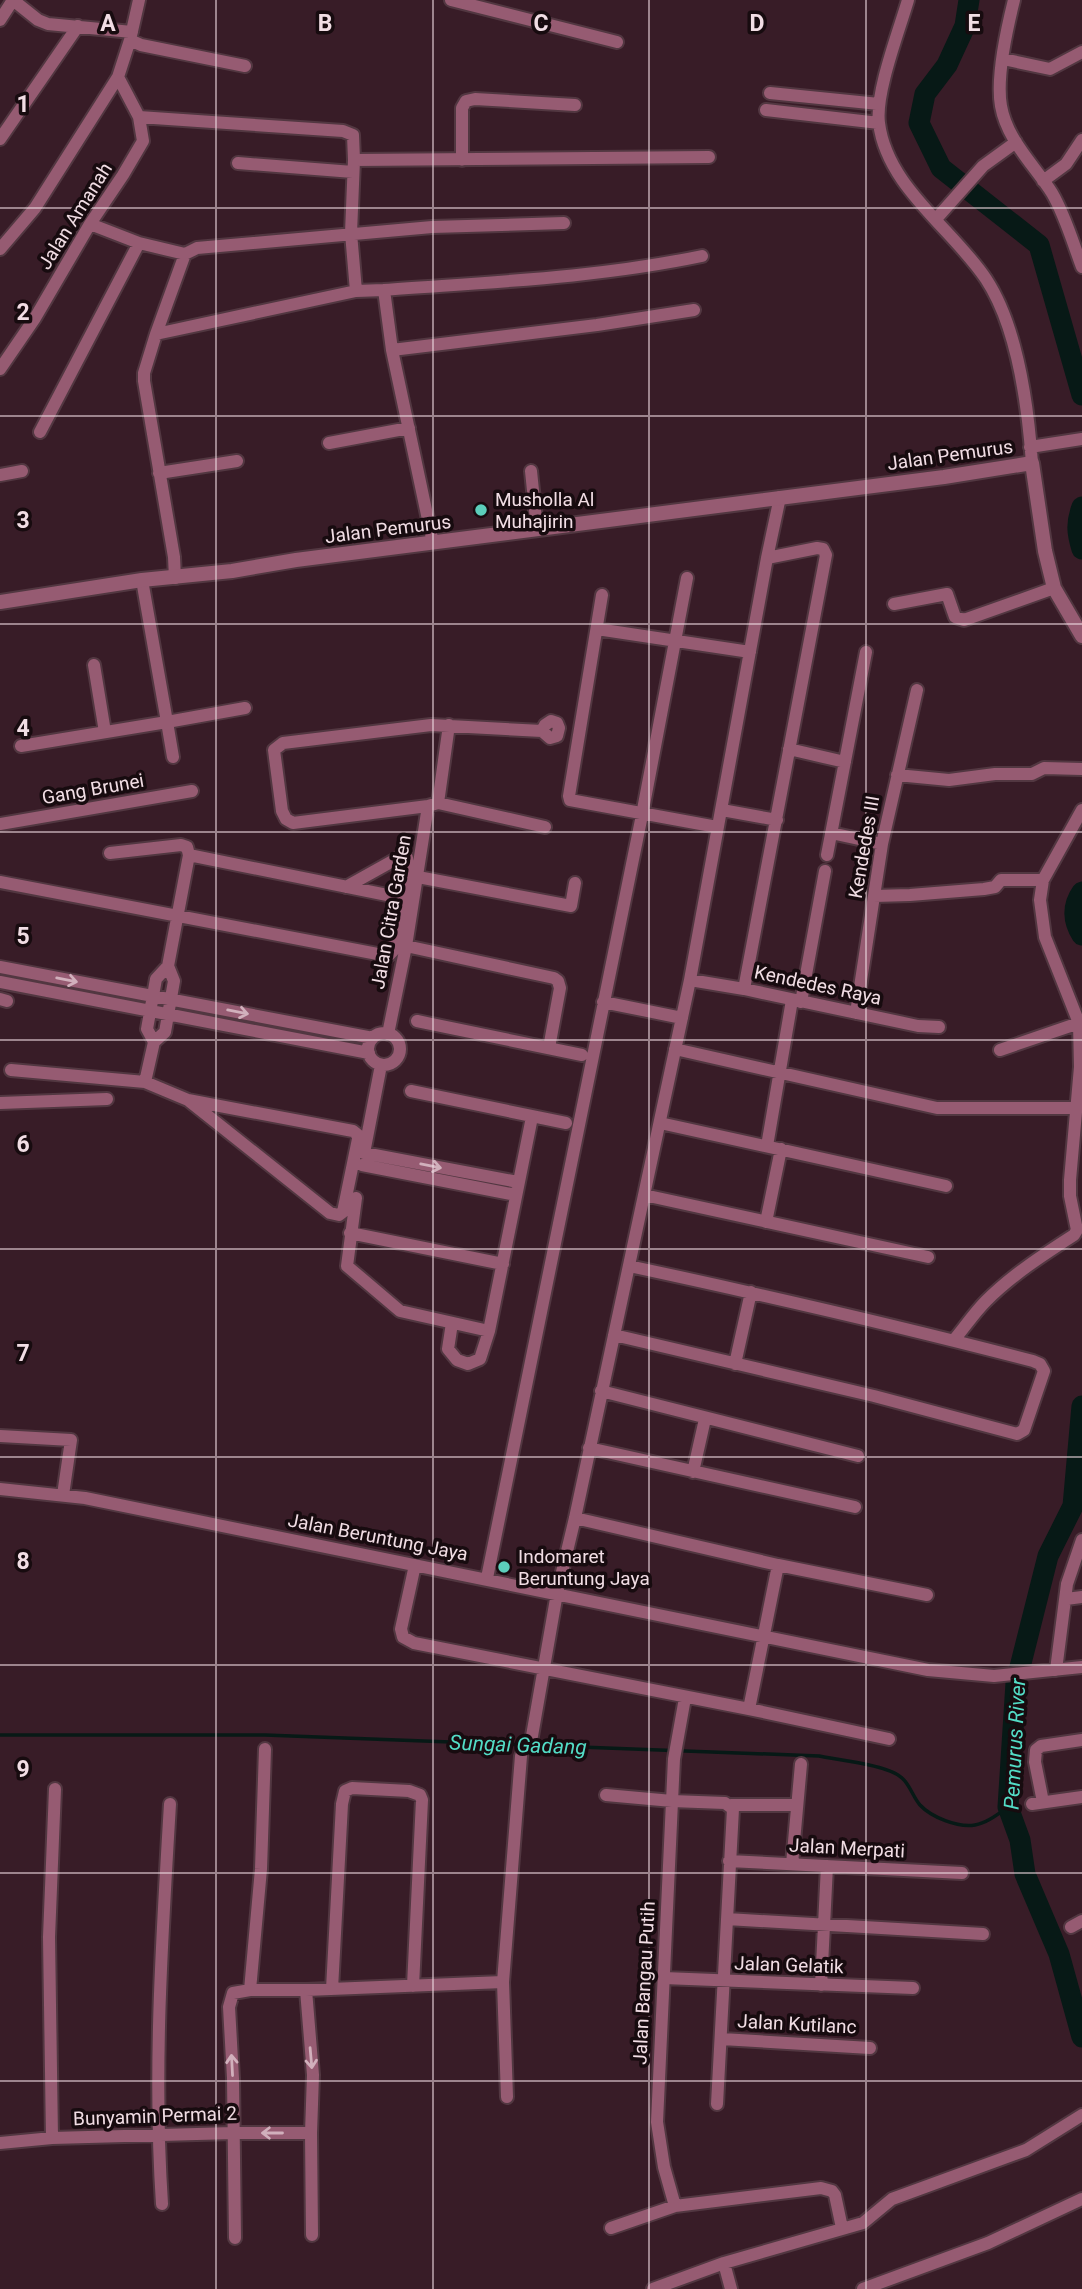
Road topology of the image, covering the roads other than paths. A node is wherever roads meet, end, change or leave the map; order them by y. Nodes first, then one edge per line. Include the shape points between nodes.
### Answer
1 (13, 0) edge
2 (139, 0) edge
3 (451, 0) edge
4 (908, 0) edge
5 (1014, 0) edge
6 (0, 20) edge
7 (78, 26) junction
8 (131, 36) junction
9 (617, 42) dead end
10 (1082, 52) edge
11 (1003, 59) junction
12 (245, 66) dead end
13 (118, 77) junction
14 (770, 93) dead end
15 (879, 104) junction
16 (575, 105) dead end
17 (766, 110) dead end
18 (139, 117) junction
19 (879, 123) junction
20 (0, 139) edge
21 (1082, 140) edge
22 (1016, 142) junction
23 (709, 158) dead end
24 (462, 160) junction
25 (238, 163) dead end
26 (354, 166) junction
27 (1043, 181) junction
28 (936, 219) junction
29 (90, 223) junction
30 (564, 223) dead end
31 (351, 233) junction
32 (139, 243) junction
33 (0, 248) edge
34 (185, 254) junction
35 (702, 256) dead end
36 (1082, 267) edge
37 (384, 290) junction
38 (356, 291) junction
39 (694, 310) dead end
40 (156, 334) junction
41 (392, 350) junction
42 (0, 369) edge
43 (409, 428) junction
44 (40, 432) dead end
45 (1077, 440) edge
46 (329, 443) dead end
47 (1030, 447) junction
48 (237, 461) dead end
49 (1032, 463) junction
50 (22, 471) dead end
51 (531, 471) dead end
52 (159, 473) junction
53 (0, 475) edge
54 (780, 497) junction
55 (537, 529) junction
56 (433, 543) junction
57 (767, 558) junction
58 (175, 578) junction
59 (687, 578) dead end
60 (142, 580) junction
61 (1054, 588) junction
62 (602, 595) dead end
63 (0, 602) edge
64 (894, 604) dead end
65 (597, 629) junction
66 (1082, 636) edge
67 (675, 640) junction
68 (750, 652) junction
69 (866, 652) dead end
70 (94, 665) dead end
71 (917, 690) dead end
72 (246, 708) dead end
73 (167, 722) junction
74 (449, 725) junction
75 (542, 731) dead end
76 (105, 732) junction
77 (21, 746) dead end
78 (789, 749) junction
79 (173, 757) dead end
80 (845, 762) junction
81 (1082, 769) edge
82 (897, 775) junction
83 (192, 791) dead end
84 (433, 804) junction
85 (722, 810) junction
86 (1082, 810) edge
87 (642, 815) junction
88 (777, 820) junction
89 (0, 824) edge
90 (545, 827) dead end
91 (717, 827) junction
92 (831, 833) junction
93 (882, 844) junction
94 (110, 853) dead end
95 (189, 853) junction
96 (827, 855) dead end
97 (825, 871) dead end
98 (418, 877) junction
99 (1043, 880) junction
100 (0, 882) edge
101 (575, 883) dead end
102 (346, 887) junction
103 (874, 896) junction
104 (402, 898) junction
105 (178, 916) junction
106 (406, 946) junction
107 (169, 966) junction
108 (0, 967) edge
109 (690, 980) junction
110 (0, 982) edge
111 (744, 989) junction
112 (152, 996) junction
113 (171, 1000) junction
114 (796, 1001) junction
115 (603, 1002) junction
116 (149, 1011) junction
117 (856, 1013) junction
118 (169, 1015) junction
119 (682, 1018) junction
120 (417, 1021) dead end
121 (1079, 1023) junction
122 (939, 1027) dead end
123 (388, 1034) junction
124 (373, 1038) junction
125 (154, 1042) junction
126 (549, 1048) junction
127 (675, 1049) junction
128 (1000, 1050) dead end
129 (369, 1053) junction
130 (582, 1055) dead end
131 (381, 1065) junction
132 (10, 1070) dead end
133 (780, 1072) junction
134 (145, 1082) junction
135 (411, 1091) dead end
136 (107, 1099) dead end
137 (188, 1100) junction
138 (0, 1103) edge
139 (1076, 1108) junction
140 (532, 1117) junction
141 (566, 1123) dead end
142 (660, 1123) junction
143 (767, 1146) junction
144 (781, 1149) junction
145 (363, 1159) junction
146 (946, 1186) dead end
147 (517, 1189) junction
148 (644, 1195) junction
149 (765, 1222) junction
150 (350, 1233) junction
151 (928, 1257) dead end
152 (503, 1264) junction
153 (629, 1266) junction
154 (751, 1292) junction
155 (452, 1323) junction
156 (489, 1331) junction
157 (614, 1335) junction
158 (954, 1340) junction
159 (735, 1364) junction
160 (601, 1391) junction
161 (705, 1419) junction
162 (0, 1436) edge
163 (589, 1448) junction
164 (858, 1456) dead end
165 (693, 1472) junction
166 (0, 1489) edge
167 (62, 1494) junction
168 (855, 1507) dead end
169 (575, 1518) junction
170 (1082, 1542) edge
171 (415, 1565) junction
172 (778, 1565) junction
173 (487, 1578) junction
174 (556, 1593) junction
175 (927, 1595) dead end
176 (1082, 1597) edge
177 (1066, 1599) junction
178 (764, 1636) junction
179 (1082, 1667) edge
180 (542, 1669) junction
181 (1056, 1670) junction
182 (685, 1698) junction
183 (749, 1709) junction
184 (532, 1737) dead end
185 (888, 1740) dead end
186 (1082, 1740) edge
187 (265, 1749) dead end
188 (521, 1756) dead end
189 (801, 1764) dead end
190 (55, 1789) dead end
191 (606, 1794) dead end
192 (1082, 1797) edge
193 (672, 1801) junction
194 (170, 1804) dead end
195 (731, 1805) junction
196 (797, 1805) junction
197 (730, 1861) junction
198 (792, 1864) junction
199 (827, 1866) junction
200 (962, 1873) dead end
201 (727, 1919) junction
202 (824, 1924) junction
203 (983, 1934) dead end
204 (664, 1978) junction
205 (503, 1982) junction
206 (723, 1982) junction
207 (821, 1985) junction
208 (413, 1986) junction
209 (913, 1988) dead end
210 (332, 1989) junction
211 (250, 1990) junction
212 (306, 1990) junction
213 (722, 2039) junction
214 (870, 2048) dead end
215 (507, 2097) dead end
216 (717, 2104) dead end
217 (1082, 2115) edge
218 (233, 2133) junction
219 (311, 2133) junction
220 (158, 2135) junction
221 (52, 2138) junction
222 (0, 2143) edge
223 (1082, 2199) edge
224 (162, 2204) dead end
225 (675, 2206) junction
226 (611, 2228) dead end
227 (842, 2228) junction
228 (312, 2235) dead end
229 (235, 2238) dead end
230 (724, 2263) junction
231 (653, 2289) edge
232 (732, 2289) edge
233 (863, 2289) edge

1 - 6 street
1 - 7 street via 43,22
2 - 8 street, Jalan Amanah
3 - 9 street
4 - 15 street
5 - 11 street
7 - 8 street
7 - 20 street
8 - 12 street via 141,45
8 - 13 street, Jalan Amanah
10 - 11 street via 1050,69
11 - 22 street via 1001,107
13 - 18 street, Jalan Amanah
13 - 33 street, Jalan Amanah via 35,208
14 - 15 street
15 - 19 street
16 - 24 street via 466,101 462,108
17 - 19 street
18 - 26 street via 343,131 353,135
18 - 29 street, Jalan Amanah via 143,141
19 - 28 street via 892,163
21 - 27 street via 1066,164
22 - 27 street
22 - 28 street via 983,166
23 - 24 street
24 - 26 street
25 - 26 street
26 - 31 street
27 - 36 street via 1059,206
28 - 47 street via 986,279 999,302 1023,389
29 - 32 street
29 - 42 street, Jalan Amanah
30 - 31 street
31 - 34 street via 197,248
31 - 38 street
32 - 34 street
32 - 44 street
34 - 40 street
35 - 37 street via 580,275
37 - 38 street
37 - 41 street
38 - 40 street
39 - 41 street
40 - 52 street via 144,382
41 - 43 street
43 - 46 street
43 - 56 street
45 - 47 street
47 - 49 street
48 - 52 street
49 - 54 street, Jalan Pemurus
49 - 61 street
50 - 53 street
51 - 55 street
52 - 58 street
54 - 55 street, Jalan Pemurus
54 - 57 street
55 - 56 street, Jalan Pemurus
56 - 58 street, Jalan Pemurus
57 - 68 street
57 - 78 street via 817,548 826,555
58 - 60 street, Jalan Pemurus
59 - 67 street
60 - 63 street, Jalan Pemurus
60 - 73 street
61 - 64 street via 964,620 955,617 947,594
61 - 66 street
62 - 65 street
65 - 67 street
65 - 87 street via 569,799
67 - 68 street
67 - 87 street
68 - 85 street
69 - 80 street
70 - 76 street
71 - 82 street, Kendedes III
72 - 73 street
73 - 76 street
73 - 79 street
74 - 75 street
74 - 84 street, Jalan Citra Garden
74 - 84 street via 282,743 274,750 282,811 293,823
76 - 77 street
78 - 80 street
78 - 88 street
80 - 92 street
81 - 82 street via 1044,768 1032,774 949,780
82 - 93 street, Kendedes III
83 - 89 street, Gang Brunei
84 - 90 street
84 - 98 street, Jalan Citra Garden
85 - 88 street
85 - 91 street
86 - 99 street
87 - 91 street
87 - 115 street
88 - 111 street
91 - 109 street
92 - 93 street
92 - 96 street
93 - 103 street, Kendedes III
94 - 95 street via 181,845
95 - 102 street
95 - 105 street
97 - 114 street
98 - 101 street via 571,906
98 - 106 street, Jalan Citra Garden
99 - 103 street via 1001,880 984,889
99 - 121 street via 1042,926
100 - 105 street
102 - 104 street
102 - 104 street, Jalan Citra Garden via 405,857 409,863
103 - 117 street, Kendedes III
104 - 105 street, Jalan Citra Garden via 391,954 384,956
105 - 107 street
106 - 123 street, Jalan Citra Garden
106 - 126 street via 554,978 559,988
107 - 112 street via 156,979
107 - 113 street via 174,981
108 -> 112 street
109 - 111 street, Kendedes Raya
109 - 119 street
110 - 116 street
111 - 114 street, Kendedes Raya
112 - 113 street
112 - 116 street
113 - 118 street
113 -> 124 street
114 - 117 street, Kendedes Raya
114 - 133 street
115 - 119 street
115 - 173 street
116 - 118 street
116 - 125 street via 146,1029
117 - 122 street, Kendedes Raya
118 - 125 street via 165,1032
118 - 129 street
119 - 127 street
120 - 126 street
121 - 128 street
121 - 139 street
123 - 124 street
123 - 131 street, Jalan Citra Garden via 398,1041 400,1053 395,1061
124 - 129 street
125 - 134 street
126 - 130 street
127 - 133 street
127 - 142 street
129 - 131 street
131 - 145 street, Jalan Citra Garden
132 - 134 street
133 - 139 street via 937,1108
133 - 143 street
134 - 137 street
135 - 140 street
136 - 138 street
137 - 137 street via 330,1213 339,1214 346,1208 356,1133
139 - 158 street via 1070,1196 1077,1230 997,1290
140 - 141 street
140 - 147 street
142 - 143 street
142 - 148 street
143 - 144 street
144 - 146 street
144 - 149 street
145 - 147 street
145 - 150 street, Jalan Citra Garden
147 - 152 street
148 - 149 street
148 - 153 street
149 - 151 street
150 - 152 street
150 - 155 street, Jalan Citra Garden via 347,1266 400,1311
152 - 156 street
153 - 154 street
153 - 157 street
154 - 158 street
154 - 159 street
155 - 156 street
155 - 156 street via 448,1349 468,1364 480,1359
157 - 159 street
157 - 160 street
158 - 159 street via 1042,1367 1020,1433
160 - 161 street
160 - 163 street
161 - 164 street
161 - 165 street
162 - 167 street via 71,1440
163 - 165 street
163 - 169 street
165 - 168 street
166 - 167 street, Jalan Beruntung Jaya
167 - 171 street, Jalan Beruntung Jaya
169 - 172 street
169 - 174 street
170 - 177 street
171 - 173 street, Jalan Beruntung Jaya
171 - 180 street via 403,1637
172 - 175 street
172 - 178 street
173 - 174 street, Jalan Beruntung Jaya
174 - 178 street, Jalan Beruntung Jaya
174 - 180 street
176 - 177 street
177 - 181 street
178 - 181 street, Jalan Beruntung Jaya via 928,1670 994,1676
178 - 183 street
179 - 181 street, Jalan Beruntung Jaya
180 - 182 street
180 - 184 street
182 - 183 street
182 - 193 street, Jalan Bangau Putih
183 - 185 street
186 - 192 street via 1041,1746 1035,1762 1038,1803
187 - 211 street
188 - 205 street
189 - 196 street
190 - 221 street via 50,1937
191 - 193 street
193 - 195 street
193 - 204 street, Jalan Bangau Putih
194 - 220 street via 161,1954
195 - 196 street
195 - 197 street
196 - 198 street
197 - 198 street, Jalan Merpati
197 - 201 street
198 - 199 street, Jalan Merpati
199 - 200 street, Jalan Merpati
199 - 202 street
201 - 202 street
201 - 206 street
202 - 203 street
202 - 207 street
204 - 206 street, Jalan Gelatik
204 - 225 street, Jalan Bangau Putih via 657,2122
205 - 208 street
205 - 215 street
206 - 207 street, Jalan Gelatik
206 - 213 street
207 - 209 street, Jalan Gelatik
208 - 210 street
208 - 210 street via 422,1800 409,1791 352,1788 345,1791 342,1804
210 - 212 street
211 - 212 street
218 -> 211 street via 230,1999 233,1993
212 -> 219 street via 313,2075
213 - 214 street, Jalan Kutilanc
213 - 216 street
217 - 227 street via 1026,2150 892,2199 863,2223
219 -> 218 street, Bunyamin Permai 2
218 - 220 street, Bunyamin Permai 2
218 - 229 street
219 - 228 street
220 - 221 street, Bunyamin Permai 2
220 - 224 street
221 - 222 street, Bunyamin Permai 2
223 - 233 street via 988,2243
225 - 226 street
225 - 227 street via 827,2188 835,2195
227 - 230 street
230 - 231 street
230 - 232 street

